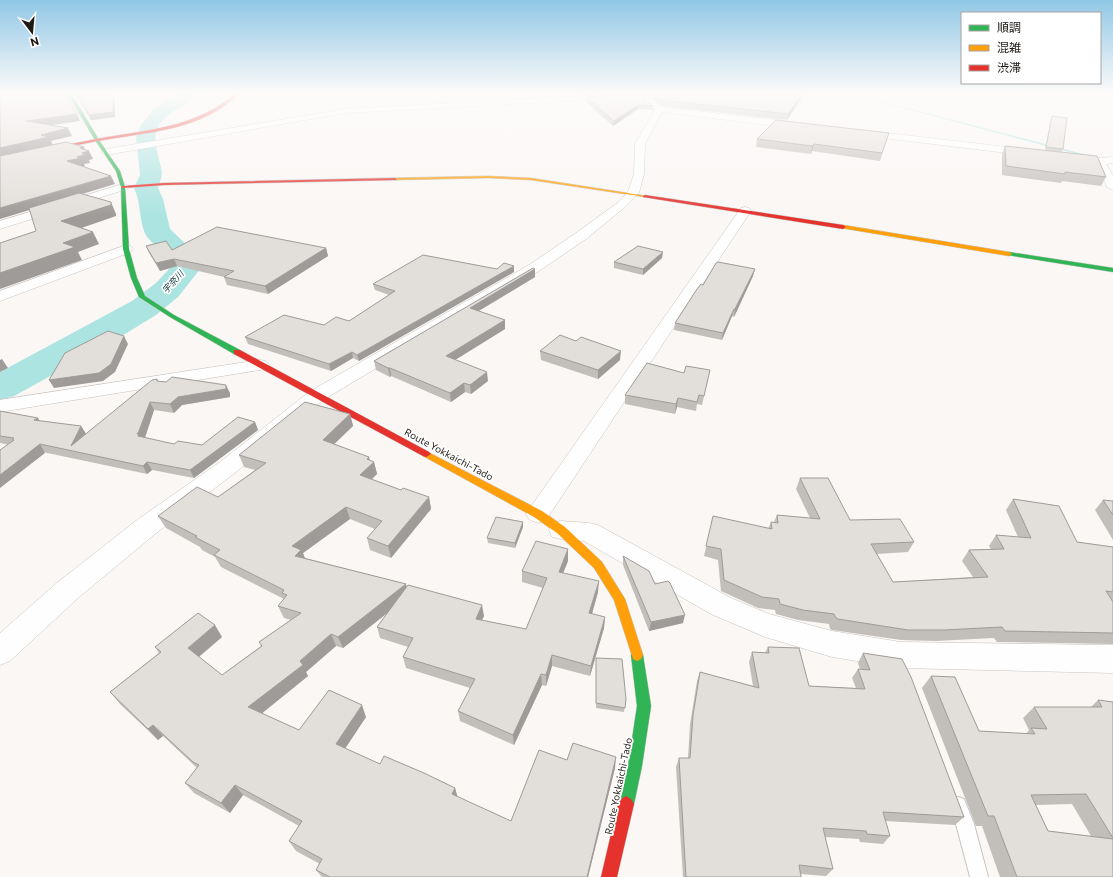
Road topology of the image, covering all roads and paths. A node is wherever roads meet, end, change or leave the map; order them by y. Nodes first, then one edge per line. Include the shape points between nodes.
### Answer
1 (93, 134) edge
2 (129, 134) edge
3 (215, 134) edge
4 (645, 134) edge
5 (873, 134) edge
6 (97, 140) junction
7 (106, 152) junction
8 (1045, 154) edge
9 (1060, 156) edge
10 (1113, 160) edge
11 (0, 161) edge
12 (1100, 161) junction
13 (123, 187) junction
14 (1113, 187) edge
15 (633, 193) junction
16 (744, 211) junction
17 (0, 225) edge
18 (126, 249) junction
19 (1113, 270) edge
20 (0, 296) edge
21 (260, 366) junction
22 (316, 396) junction
23 (0, 406) edge
24 (538, 514) junction
25 (562, 530) junction
26 (0, 652) edge
27 (1113, 659) edge
28 (954, 794) edge
29 (609, 877) edge
30 (979, 877) edge

1 - 6 main road, Route Yokkaichi-Tado
2 - 6 main road
3 - 7 street
4 - 15 street via 640,144 639,174
5 - 8 street
6 - 7 main road, Route Yokkaichi-Tado
6 - 11 main road
7 - 13 main road, Route Yokkaichi-Tado via 118,171
9 - 12 street
10 - 12 street
12 - 14 street
13 - 15 main road via 496,178 531,179
13 - 17 street
13 - 18 main road, Route Yokkaichi-Tado
15 - 16 main road
15 - 22 street via 581,236 534,268
16 - 19 main road
16 - 24 street
18 - 20 street
18 - 21 main road, Route Yokkaichi-Tado via 142,297
21 - 22 main road, Route Yokkaichi-Tado
21 - 23 street
22 - 24 main road, Route Yokkaichi-Tado
22 - 26 street via 68,590
24 - 25 main road, Route Yokkaichi-Tado
25 - 27 street via 589,532 721,606 765,625 904,662
25 - 29 main road, Route Yokkaichi-Tado via 598,565 619,599 637,652 644,706 635,766
28 - 30 lane

